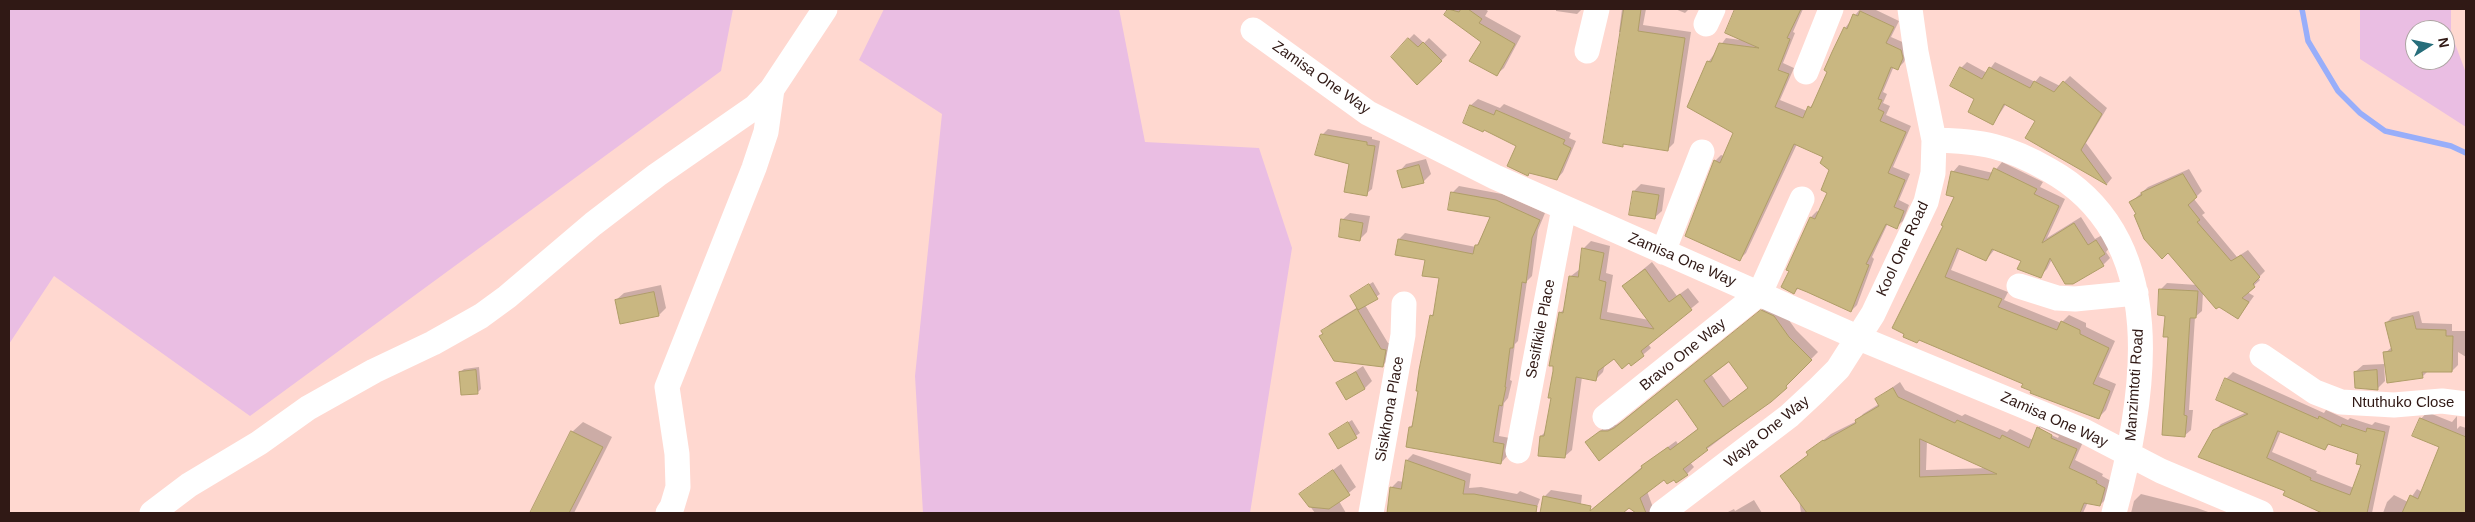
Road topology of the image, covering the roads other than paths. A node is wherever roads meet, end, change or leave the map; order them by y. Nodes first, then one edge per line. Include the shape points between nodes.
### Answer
1 (802, 9) edge
2 (825, 9) edge
3 (1597, 9) edge
4 (1831, 9) edge
5 (1910, 9) edge
6 (1253, 30) dead end
7 (801, 44) junction
8 (1587, 51) dead end
9 (1806, 72) dead end
10 (772, 89) junction
11 (1934, 140) junction
12 (1702, 152) dead end
13 (1802, 199) dead end
14 (1564, 208) junction
15 (1663, 252) junction
16 (2019, 286) dead end
17 (1760, 293) junction
18 (2136, 293) junction
19 (1404, 304) dead end
20 (1859, 338) junction
21 (2262, 356) dead end
22 (2466, 404) edge
23 (1606, 417) dead end
24 (1518, 451) dead end
25 (2130, 454) junction
26 (161, 509) edge
27 (1676, 509) edge
28 (668, 513) edge
29 (1372, 513) edge
30 (2114, 513) edge
31 (2261, 513) edge

1 - 7 street
2 - 7 street
3 - 8 street
4 - 9 street
5 - 11 street, Kool One Road
6 - 14 street, Zamisa One Way via 1368,113
7 - 10 street
10 - 26 street via 748,112 593,224 481,316 308,408 259,443 189,485
10 - 28 street via 766,132 754,168 668,387 678,486
11 - 18 street, Manzimtoti Road via 1995,145 2027,157 2067,179 2099,209 2128,261
11 - 20 street, Kool One Road via 1933,173 1926,202
12 - 15 street
13 - 17 street
14 - 15 street, Zamisa One Way
14 - 24 street, Sesifikile Place
15 - 17 street, Zamisa One Way
16 - 18 street via 2075,300
17 - 20 street, Zamisa One Way
17 - 23 street, Bravo One Way
18 - 25 street, Manzimtoti Road via 2141,333
19 - 29 street, Sisikhona Place via 1403,335
20 - 25 street, Zamisa One Way via 2084,431
20 - 27 street, Waya One Way via 1838,369 1789,416
21 - 22 street, Ntuthuko Close via 2314,392 2341,402 2394,404 2442,401
25 - 30 street, Manzimtoti Road
25 - 31 street, Zamisa One Way via 2161,471

